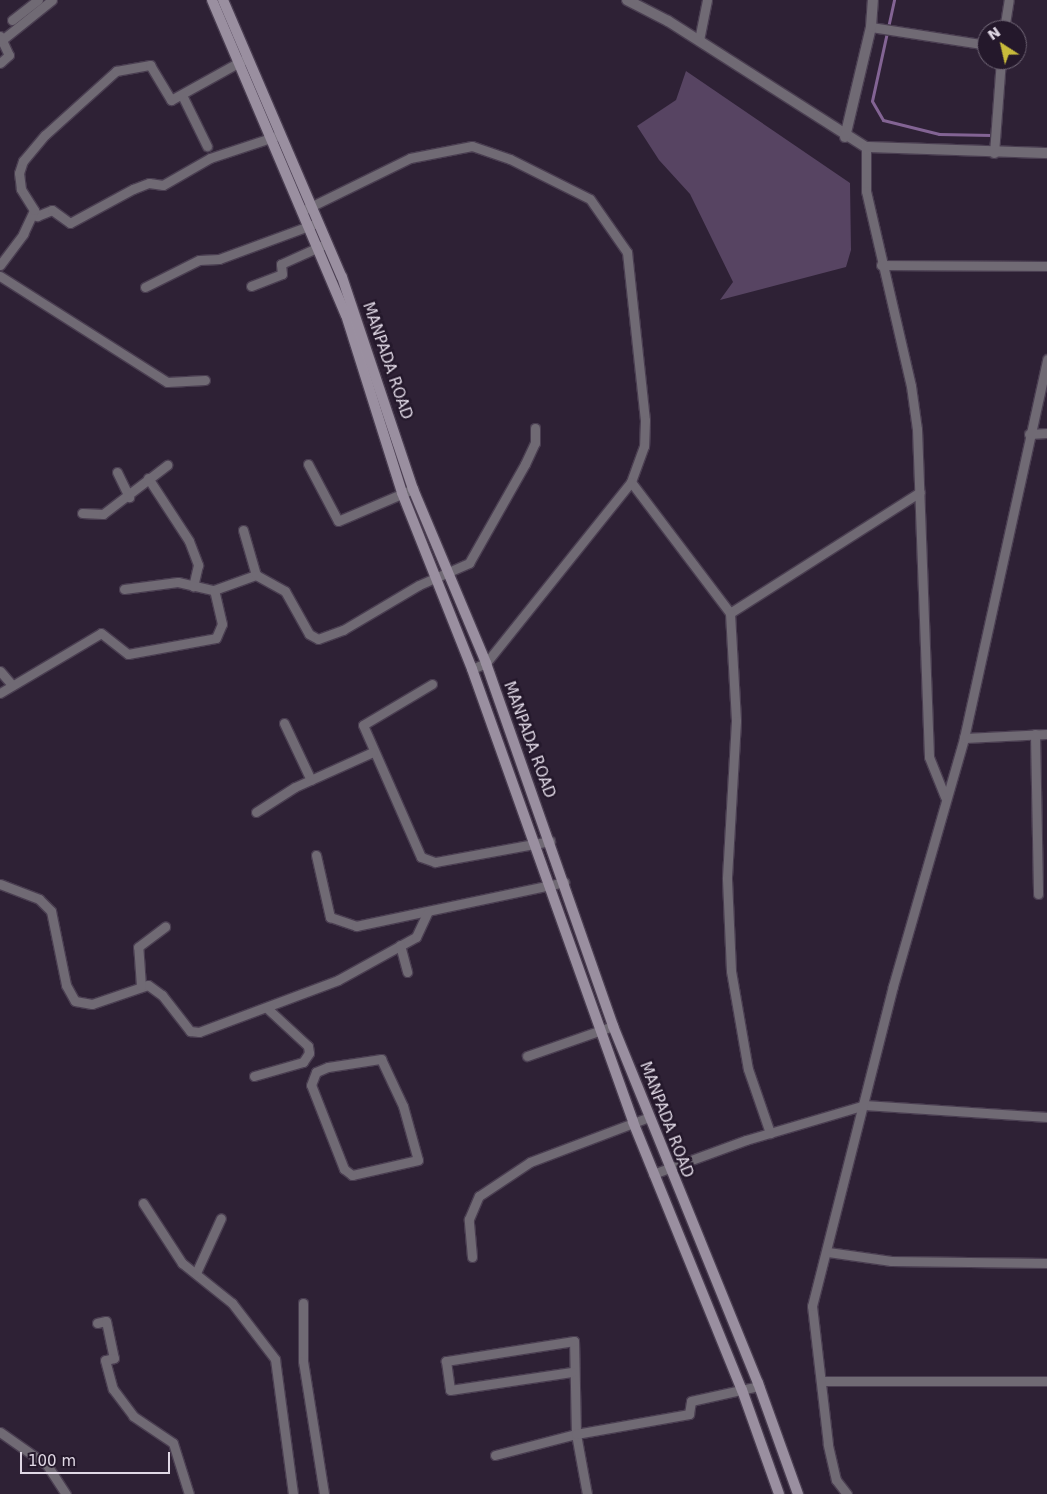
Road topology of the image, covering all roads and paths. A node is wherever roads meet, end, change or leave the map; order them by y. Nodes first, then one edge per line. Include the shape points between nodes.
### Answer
1 (38, 0) edge
2 (52, 0) edge
3 (212, 0) edge
4 (222, 0) edge
5 (626, 0) edge
6 (706, 0) edge
7 (873, 0) edge
8 (1009, 0) edge
9 (12, 20) dead end
10 (1006, 20) edge
11 (871, 27) junction
12 (1, 38) edge
13 (699, 40) junction
14 (977, 43) edge
15 (243, 60) junction
16 (0, 64) edge
17 (1000, 70) edge
18 (182, 95) junction
19 (280, 135) junction
20 (845, 137) junction
21 (270, 138) junction
22 (207, 146) dead end
23 (866, 147) junction
24 (994, 153) junction
25 (1047, 153) edge
26 (308, 208) junction
27 (34, 210) junction
28 (315, 223) junction
29 (324, 245) junction
30 (0, 265) edge
31 (881, 265) junction
32 (1047, 266) edge
33 (0, 276) edge
34 (251, 286) dead end
35 (145, 287) dead end
36 (360, 343) junction
37 (1047, 359) edge
38 (205, 380) dead end
39 (383, 394) junction
40 (372, 397) junction
41 (535, 428) dead end
42 (1047, 433) edge
43 (1029, 434) junction
44 (308, 464) dead end
45 (167, 465) dead end
46 (117, 472) dead end
47 (148, 478) junction
48 (631, 482) junction
49 (413, 488) junction
50 (920, 492) junction
51 (402, 493) junction
52 (129, 497) junction
53 (82, 513) dead end
54 (243, 530) dead end
55 (450, 571) junction
56 (256, 575) junction
57 (437, 576) junction
58 (193, 586) junction
59 (124, 589) dead end
60 (214, 590) junction
61 (730, 613) junction
62 (486, 663) junction
63 (472, 669) junction
64 (0, 671) edge
65 (432, 684) dead end
66 (12, 685) junction
67 (0, 693) edge
68 (284, 723) dead end
69 (1034, 734) junction
70 (1047, 734) edge
71 (964, 738) junction
72 (373, 752) junction
73 (311, 780) junction
74 (945, 797) junction
75 (256, 812) dead end
76 (550, 841) junction
77 (536, 845) junction
78 (316, 855) dead end
79 (564, 882) junction
80 (0, 884) edge
81 (550, 886) junction
82 (1038, 894) dead end
83 (427, 913) junction
84 (165, 927) dead end
85 (400, 945) junction
86 (407, 972) dead end
87 (141, 986) junction
88 (267, 1008) junction
89 (613, 1026) junction
90 (600, 1030) junction
91 (527, 1056) dead end
92 (254, 1076) dead end
93 (865, 1105) junction
94 (403, 1106) joint
95 (649, 1117) junction
96 (1047, 1117) edge
97 (633, 1122) junction
98 (770, 1133) junction
99 (668, 1167) junction
100 (653, 1174) junction
101 (143, 1203) dead end
102 (221, 1218) dead end
103 (828, 1252) junction
104 (472, 1256) dead end
105 (1047, 1264) edge
106 (196, 1273) junction
107 (303, 1303) dead end
108 (97, 1323) dead end
109 (572, 1372) junction
110 (820, 1381) junction
111 (1047, 1381) edge
112 (759, 1386) junction
113 (742, 1390) junction
114 (0, 1432) edge
115 (576, 1434) junction
116 (495, 1455) dead end
117 (66, 1494) edge
118 (190, 1494) edge
119 (293, 1494) edge
120 (324, 1494) edge
121 (587, 1494) edge
122 (779, 1494) edge
123 (798, 1494) edge
124 (847, 1494) edge

1 - 9 street
2 - 12 street
3 - 15 main road, MANPADA ROAD
4 - 15 main road, MANPADA ROAD
5 - 13 street
6 - 13 street
7 - 11 street
8 - 10 street
11 - 14 street
11 - 20 street
12 - 16 street via 9,55
13 - 20 street
15 - 18 street
15 - 19 main road, MANPADA ROAD
15 - 21 main road, MANPADA ROAD
17 - 24 street
18 - 22 street
18 - 27 street via 169,99 150,65 116,71 45,135 23,161 19,173 22,189
19 - 21 street
19 - 26 main road, MANPADA ROAD
20 - 23 street
21 - 26 main road, MANPADA ROAD
21 - 27 street via 210,158 163,185 149,183 133,189 70,223 52,210 37,216
23 - 24 street
23 - 31 street via 866,191
24 - 25 street
26 - 28 main road, MANPADA ROAD
26 - 48 street via 410,158 472,146 510,159 590,199 627,252 645,420 644,446
27 - 30 street via 23,234
28 - 29 main road, MANPADA ROAD
28 - 35 street via 219,259 199,260
29 - 34 street via 281,264 282,274
29 - 36 main road, MANPADA ROAD
31 - 32 street
31 - 50 street via 911,386
33 - 38 street via 167,382
36 - 39 main road, MANPADA ROAD
36 - 40 main road, MANPADA ROAD
37 - 43 street
39 - 40 main road
39 - 49 main road, MANPADA ROAD
40 - 51 main road, MANPADA ROAD
41 - 55 street via 535,444 473,557
42 - 43 street
43 - 71 street
44 - 51 street via 338,521
45 - 47 street
46 - 52 street
47 - 52 street
47 - 58 street via 189,541 198,564
48 - 61 street
48 - 62 street
49 - 51 street
49 - 55 main road, MANPADA ROAD
50 - 61 street
50 - 74 street via 929,757
51 - 57 main road, MANPADA ROAD
52 - 53 street via 103,514
54 - 56 street
55 - 57 street
55 - 62 main road, MANPADA ROAD
56 - 57 street via 285,591 309,634 318,640 363,622
56 - 60 street
57 - 63 main road, MANPADA ROAD
58 - 59 street via 178,582
58 - 60 street
60 - 66 street via 222,624 216,638 128,654 101,633
61 - 98 street via 736,721 727,880 731,971 748,1068
62 - 63 street
62 - 76 main road, MANPADA ROAD
63 - 77 main road, MANPADA ROAD
64 - 66 street
65 - 72 street via 364,722
66 - 67 street
68 - 73 street
69 - 70 street
69 - 71 street
69 - 82 street
71 - 74 street
72 - 73 street
72 - 77 street via 417,850 426,860
73 - 75 street
74 - 93 street
76 - 77 street
76 - 79 main road, MANPADA ROAD
77 - 81 main road, MANPADA ROAD
78 - 83 street via 330,917 356,926
79 - 81 street
79 - 89 main road, MANPADA ROAD
80 - 87 street via 39,899 51,911 68,992 75,1001 92,1004
81 - 83 street
81 - 90 main road, MANPADA ROAD
83 - 85 street via 416,937
84 - 87 street via 138,947
85 - 86 street
85 - 88 street via 338,980
87 - 88 street via 154,987 190,1032
88 - 92 street via 308,1046 309,1053 303,1062
89 - 90 street
89 - 95 main road, MANPADA ROAD
90 - 91 street
90 - 97 main road, MANPADA ROAD
93 - 96 street
93 - 98 street
93 - 103 street
94 - 94 street via 418,1160 352,1175 344,1170 311,1085 316,1072 328,1067 382,1059
95 - 97 street
95 - 99 main road, MANPADA ROAD
97 - 100 main road, MANPADA ROAD
97 - 104 street via 530,1162 479,1196 469,1219
98 - 99 street
99 - 100 street
99 - 112 main road, MANPADA ROAD
100 - 113 main road, MANPADA ROAD
101 - 106 street via 182,1263
102 - 106 street
103 - 105 street via 891,1261
103 - 110 street via 812,1306
106 - 119 street via 232,1304 275,1359
107 - 120 street via 303,1361
108 - 118 street via 106,1321 114,1358 105,1360 113,1389 134,1416 173,1442
109 - 109 street via 578,1370 574,1341 446,1361 450,1390
109 - 115 street
110 - 111 street
110 - 124 street via 836,1480
112 - 113 street
112 - 123 main road, MANPADA ROAD
113 - 115 street via 691,1401 689,1414
113 - 122 main road, MANPADA ROAD
114 - 117 street via 48,1465
115 - 116 street
115 - 121 street

